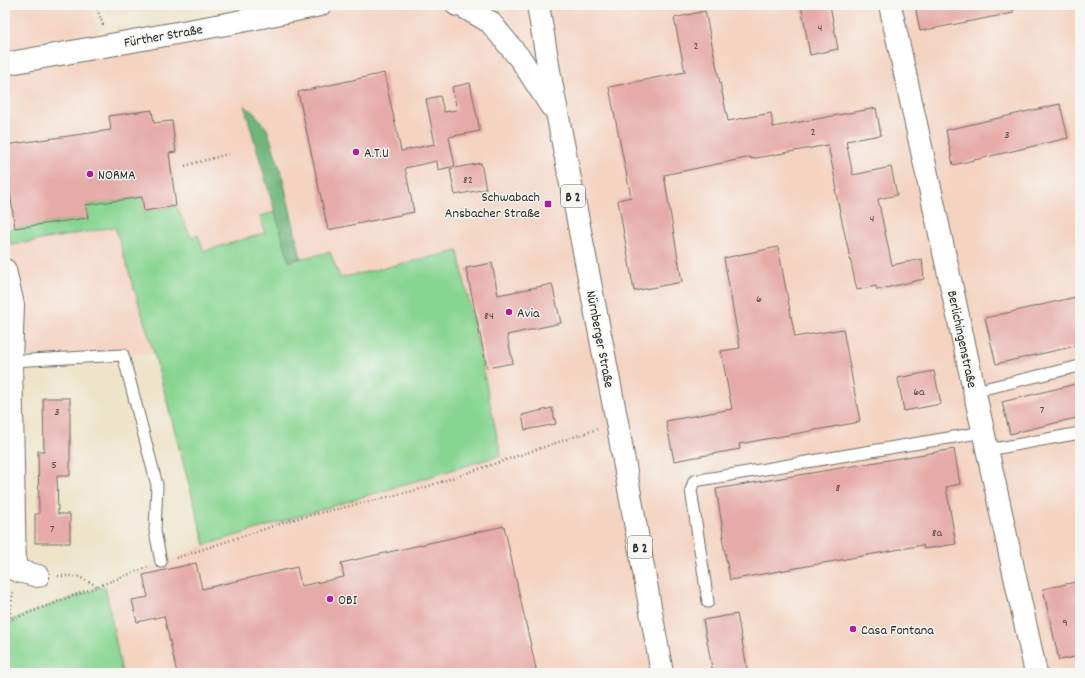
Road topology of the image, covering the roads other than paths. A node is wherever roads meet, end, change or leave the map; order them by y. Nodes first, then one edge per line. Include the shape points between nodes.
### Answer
1 (320, 5) edge
2 (457, 5) edge
3 (538, 5) edge
4 (890, 5) edge
5 (5, 64) edge
6 (558, 116) junction
7 (5, 270) edge
8 (8, 361) edge
9 (1080, 366) edge
10 (975, 391) junction
11 (1080, 433) edge
12 (986, 441) junction
13 (161, 562) road end
14 (38, 576) road end
15 (708, 602) dead end
16 (662, 673) edge
17 (1036, 673) edge

1 - 5 main road, Fürther Straße
2 - 6 main road via 490,22 522,61
3 - 6 main road, Nürnberger Straße / B 2
4 - 10 main road, Berlichingenstraße
6 - 16 main road, Nürnberger Straße / B 2
7 - 8 main road via 13,305
8 - 13 lane via 123,355 157,485 155,531
8 - 14 main road via 15,570
9 - 10 lane
10 - 12 main road, Berlichingenstraße
11 - 12 lane
12 - 15 lane via 694,481 691,490
12 - 17 main road, Berlichingenstraße

